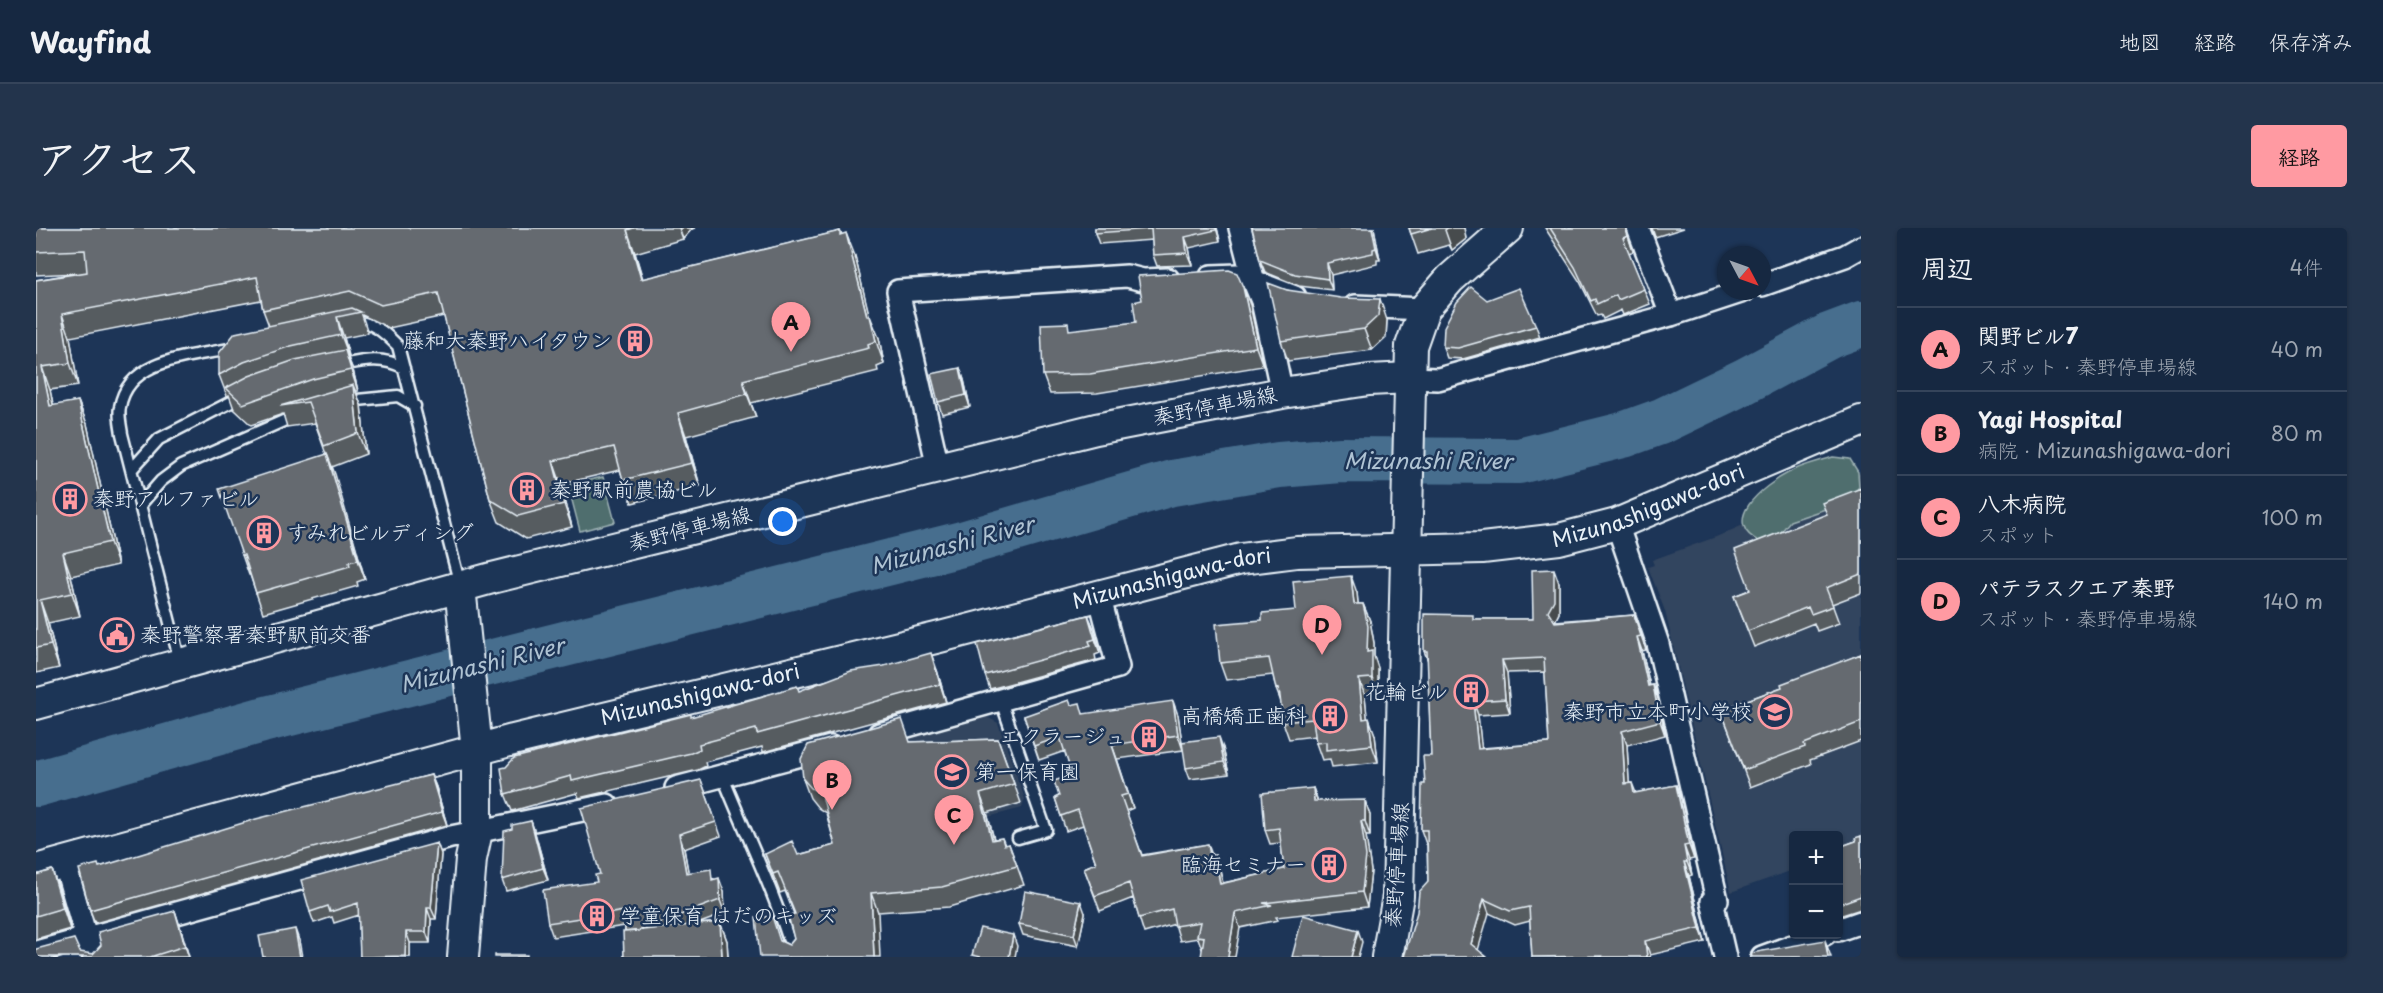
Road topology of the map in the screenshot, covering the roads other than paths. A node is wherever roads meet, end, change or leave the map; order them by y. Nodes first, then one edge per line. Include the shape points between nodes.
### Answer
1 (1240, 228) edge
2 (1508, 228) edge
3 (1638, 228) edge
4 (1861, 247) edge
5 (1254, 282) junction
6 (1771, 282) edge
7 (1717, 300) edge
8 (1317, 301) edge
9 (1339, 304) edge
10 (1424, 309) junction
11 (1671, 315) junction
12 (337, 326) edge
13 (244, 346) edge
14 (404, 368) junction
15 (322, 369) edge
16 (1409, 387) junction
17 (254, 390) edge
18 (1282, 393) junction
19 (339, 402) edge
20 (415, 406) junction
21 (309, 411) edge
22 (1861, 421) edge
23 (938, 467) junction
24 (132, 469) junction
25 (141, 504) junction
26 (1617, 524) junction
27 (1405, 538) junction
28 (1099, 595) junction
29 (461, 598) junction
30 (1649, 615) junction
31 (1626, 618) edge
32 (181, 662) junction
33 (1001, 701) junction
34 (36, 704) edge
35 (477, 742) junction
36 (723, 777) junction
37 (656, 793) edge
38 (622, 801) edge
39 (477, 831) junction
40 (1017, 838) dead end
41 (64, 861) junction
42 (36, 870) edge
43 (1861, 922) edge
44 (1843, 929) edge
45 (86, 937) junction
46 (1811, 939) edge
47 (36, 952) edge
48 (94, 957) edge
49 (463, 957) edge
50 (794, 957) edge
51 (1387, 957) edge
52 (1725, 957) edge
53 (1762, 957) edge

1 - 5 street
2 - 10 street via 1450,279
3 - 11 street
4 - 6 street
5 - 8 street via 1296,298
5 - 18 street via 1262,301
5 - 23 street via 1238,274 1143,280 1127,276 898,291
7 - 11 street
9 - 10 street
10 - 16 street via 1411,346
11 - 16 street
12 - 14 lane via 360,321 383,330 398,346
13 - 24 lane via 151,366 133,377 119,409
14 - 15 lane via 374,358
14 - 20 lane
16 - 18 street, 秦野停車場線 via 1369,380
16 - 27 street, 秦野停車場線
17 - 24 lane via 159,439
18 - 23 street, 秦野停車場線 via 1096,429
19 - 20 lane via 398,396
20 - 29 lane
21 - 25 lane via 181,465
22 - 26 street, Mizunashigawa-dori
23 - 29 street, 秦野停車場線
24 - 25 lane
25 - 32 lane
26 - 27 street, Mizunashigawa-dori via 1559,539 1482,548
26 - 30 street
27 - 28 street, Mizunashigawa-dori via 1241,560
27 - 51 street, 秦野停車場線 via 1398,896
28 - 33 street via 1118,667
28 - 35 street, Mizunashigawa-dori via 936,638
29 - 32 street, 秦野停車場線
29 - 35 street
30 - 31 street
30 - 52 street via 1717,900 1712,901
32 - 34 street, 秦野停車場線
33 - 36 street
33 - 40 lane via 1046,830
35 - 39 street
35 - 41 street, Mizunashigawa-dori
36 - 37 street
36 - 50 lane via 782,913
38 - 39 street
39 - 45 street
39 - 49 street
41 - 42 street, Mizunashigawa-dori
41 - 45 street
43 - 44 street
45 - 47 street
45 - 48 street
46 - 53 street

